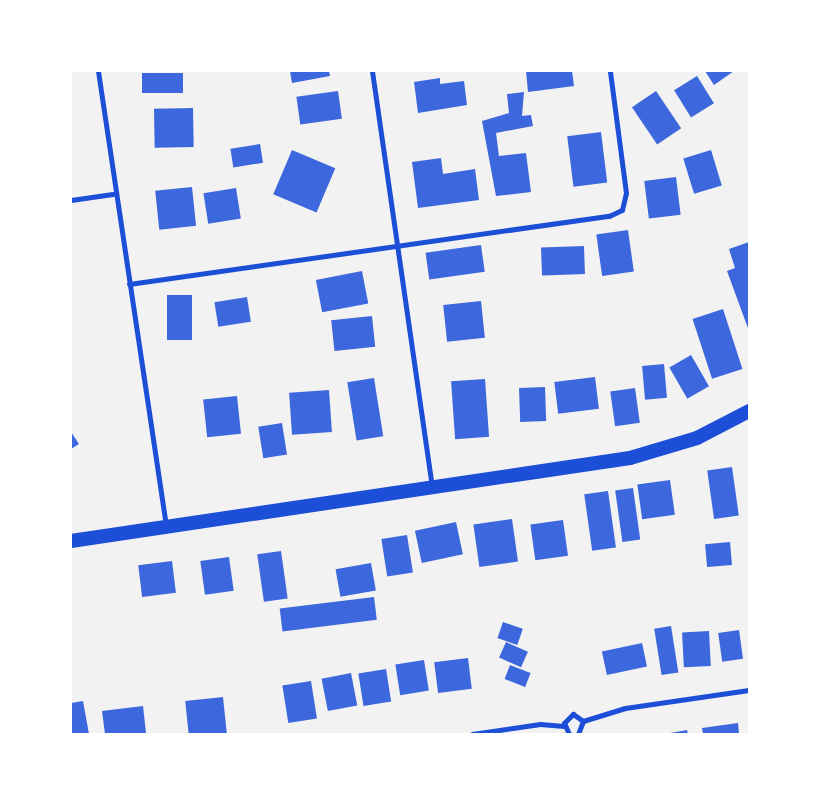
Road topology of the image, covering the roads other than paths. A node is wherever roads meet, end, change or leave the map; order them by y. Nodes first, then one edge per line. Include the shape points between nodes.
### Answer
1 (98, 71) edge
2 (372, 71) edge
3 (610, 71) edge
4 (113, 194) junction
5 (71, 200) edge
6 (398, 244) junction
7 (129, 284) junction
8 (749, 411) edge
9 (433, 489) junction
10 (166, 528) junction
11 (71, 541) edge
12 (749, 690) edge
13 (583, 721) junction
14 (564, 726) junction
15 (472, 734) edge
16 (570, 734) edge
17 (578, 734) edge

1 - 4 street
2 - 6 street
3 - 6 street via 626,194 622,210 609,216
4 - 5 street
4 - 7 street
6 - 7 street
6 - 9 street
7 - 10 street
8 - 9 highway via 697,438 649,453
9 - 10 highway
10 - 11 highway
12 - 13 street via 624,708
13 - 14 street via 570,715
13 - 17 street
14 - 15 street via 540,724
14 - 16 street

